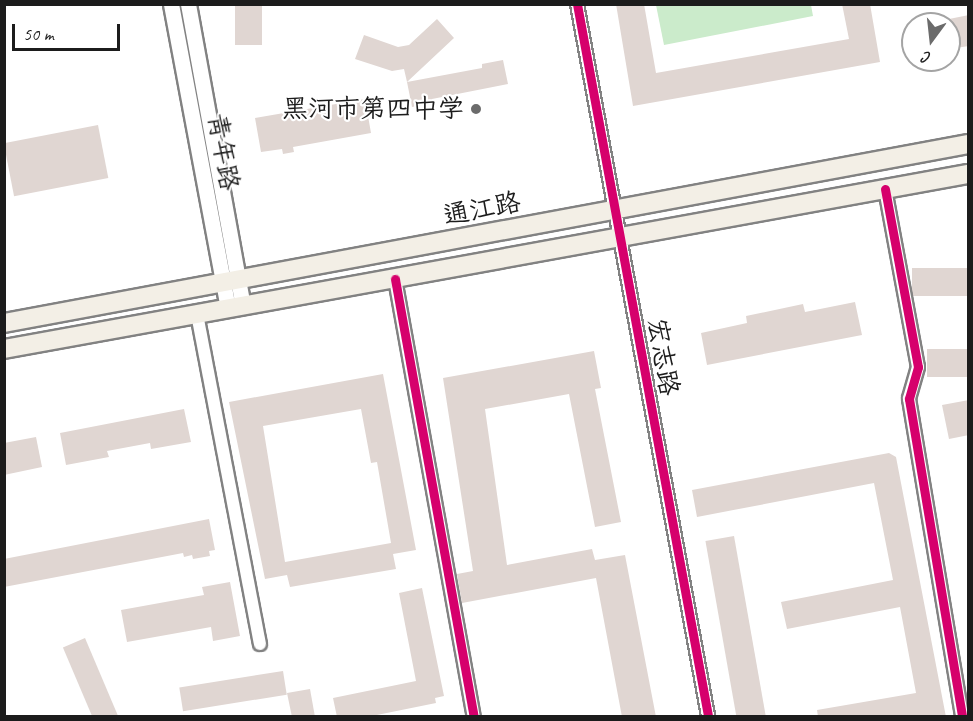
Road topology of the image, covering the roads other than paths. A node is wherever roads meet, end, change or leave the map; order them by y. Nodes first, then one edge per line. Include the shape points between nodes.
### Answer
1 (171, 4) edge
2 (188, 4) edge
3 (577, 4) edge
4 (969, 144) edge
5 (969, 174) edge
6 (885, 189) junction
7 (615, 209) junction
8 (620, 238) junction
9 (395, 279) junction
10 (230, 281) junction
11 (235, 307) junction
12 (197, 314) junction
13 (4, 323) edge
14 (4, 349) edge
15 (260, 644) dead end
16 (474, 717) edge
17 (708, 717) edge
18 (962, 717) edge

1 - 10 street, 青年路
2 - 10 street, 青年路
3 - 7 street, 宏志路
4 - 7 main road, 通江路
5 - 6 main road, 通江路
6 - 8 main road, 通江路
6 - 18 street via 918,367 909,399
7 - 8 street, 宏志路
7 - 10 main road, 通江路
8 - 9 main road, 通江路
8 - 17 street, 宏志路
9 - 11 main road, 通江路
9 - 16 street
10 - 11 street, 青年路
10 - 13 main road, 通江路
11 - 12 main road, 通江路
12 - 14 main road, 通江路
12 - 15 street

